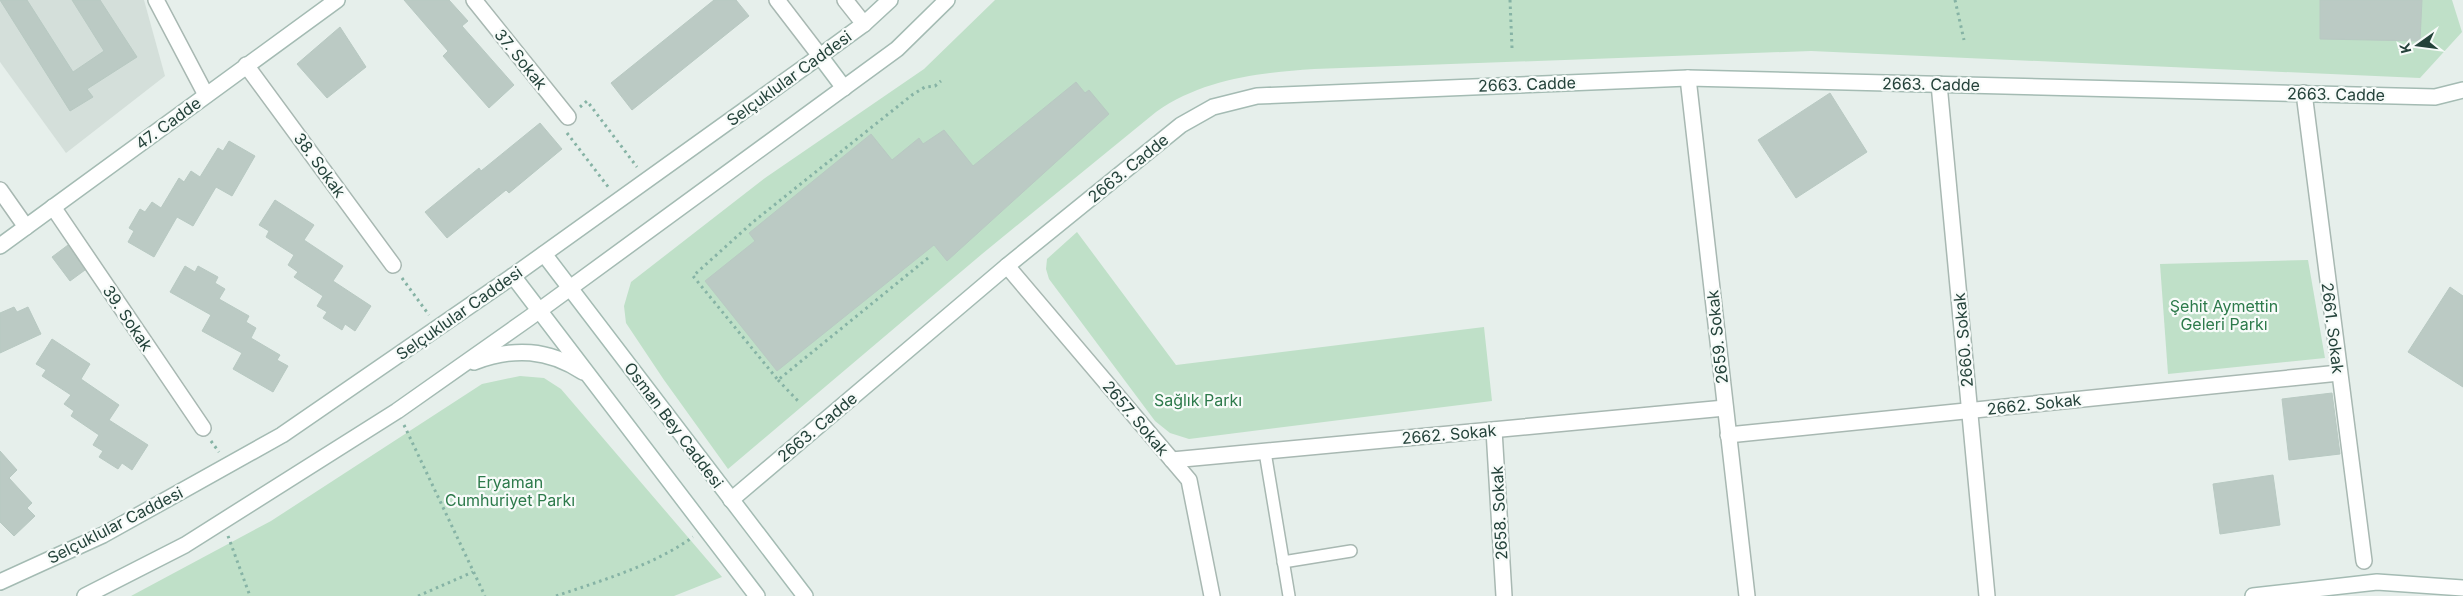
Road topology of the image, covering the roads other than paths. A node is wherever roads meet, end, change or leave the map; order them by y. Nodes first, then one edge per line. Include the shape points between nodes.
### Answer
1 (156, 0) edge
2 (337, 0) edge
3 (474, 0) edge
4 (777, 0) edge
5 (845, 0) edge
6 (890, 0) edge
7 (948, 0) edge
8 (864, 24) junction
9 (820, 56) junction
10 (246, 65) junction
11 (1688, 78) junction
12 (1939, 84) junction
13 (844, 88) junction
14 (2463, 90) edge
15 (2304, 93) junction
16 (206, 95) junction
17 (568, 117) road end
18 (0, 190) edge
19 (53, 207) junction
20 (26, 227) junction
21 (0, 246) edge
22 (544, 254) junction
23 (393, 266) road end
24 (1007, 266) junction
25 (513, 276) junction
26 (570, 288) junction
27 (540, 310) junction
28 (458, 368) junction
29 (2339, 374) junction
30 (590, 377) junction
31 (1725, 408) junction
32 (1969, 410) junction
33 (202, 428) road end
34 (1494, 430) junction
35 (1728, 435) junction
36 (1265, 452) junction
37 (1172, 460) junction
38 (731, 500) junction
39 (1352, 550) dead end
40 (2364, 561) dead end
41 (1283, 562) junction
42 (0, 582) edge
43 (2463, 588) edge
44 (85, 596) edge
45 (757, 596) edge
46 (805, 596) edge
47 (1212, 596) edge
48 (1289, 596) edge
49 (1504, 596) edge
50 (1746, 596) edge
51 (1986, 596) edge
52 (2253, 596) edge

1 - 16 street
2 - 10 street, 47. Cadde
3 - 17 street, 37. Sokak
4 - 9 street
5 - 8 street
6 - 8 street, Selçuklular Caddesi
7 - 13 street via 897,49
8 - 9 street, Selçuklular Caddesi
9 - 13 street
9 - 22 street, Selçuklular Caddesi
10 - 16 street, 47. Cadde
10 - 23 street, 38. Sokak
11 - 12 street, 2663. Cadde
11 - 24 street, 2663. Cadde via 1257,96 1212,107 1181,125
11 - 31 street, 2659. Sokak
12 - 15 street, 2663. Cadde
12 - 32 street, 2660. Sokak
13 - 26 street
14 - 15 street, 2663. Cadde via 2435,97
15 - 29 street, 2661. Sokak
16 - 19 street, 47. Cadde
18 - 20 street
19 - 20 street, 47. Cadde
19 - 33 street, 39. Sokak
20 - 21 street, 47. Cadde
22 - 25 street, Selçuklular Caddesi
22 - 26 street, Osman Bey Caddesi
24 - 37 street, 2657. Sokak
24 - 38 street, 2663. Cadde
25 - 27 street
25 - 42 street, Selçuklular Caddesi via 282,435 102,535
26 - 27 street
26 - 38 street, Osman Bey Caddesi
27 - 28 street
27 - 30 street
28 - 30 street via 492,356 534,353 559,358
28 - 44 street via 397,411 186,545
29 - 32 street, 2662. Sokak
29 - 40 street, 2661. Sokak
30 - 45 street
31 - 34 street, 2662. Sokak
31 - 35 street, 2659. Sokak
32 - 35 street, 2662. Sokak
32 - 51 street, 2660. Sokak
34 - 36 street, 2662. Sokak
34 - 49 street, 2658. Sokak
35 - 50 street, 2659. Sokak
36 - 37 street, 2662. Sokak
36 - 41 lane
37 - 47 street, 2657. Sokak via 1189,480
38 - 46 street, Osman Bey Caddesi
39 - 41 lane
41 - 48 lane
43 - 52 street via 2377,582

